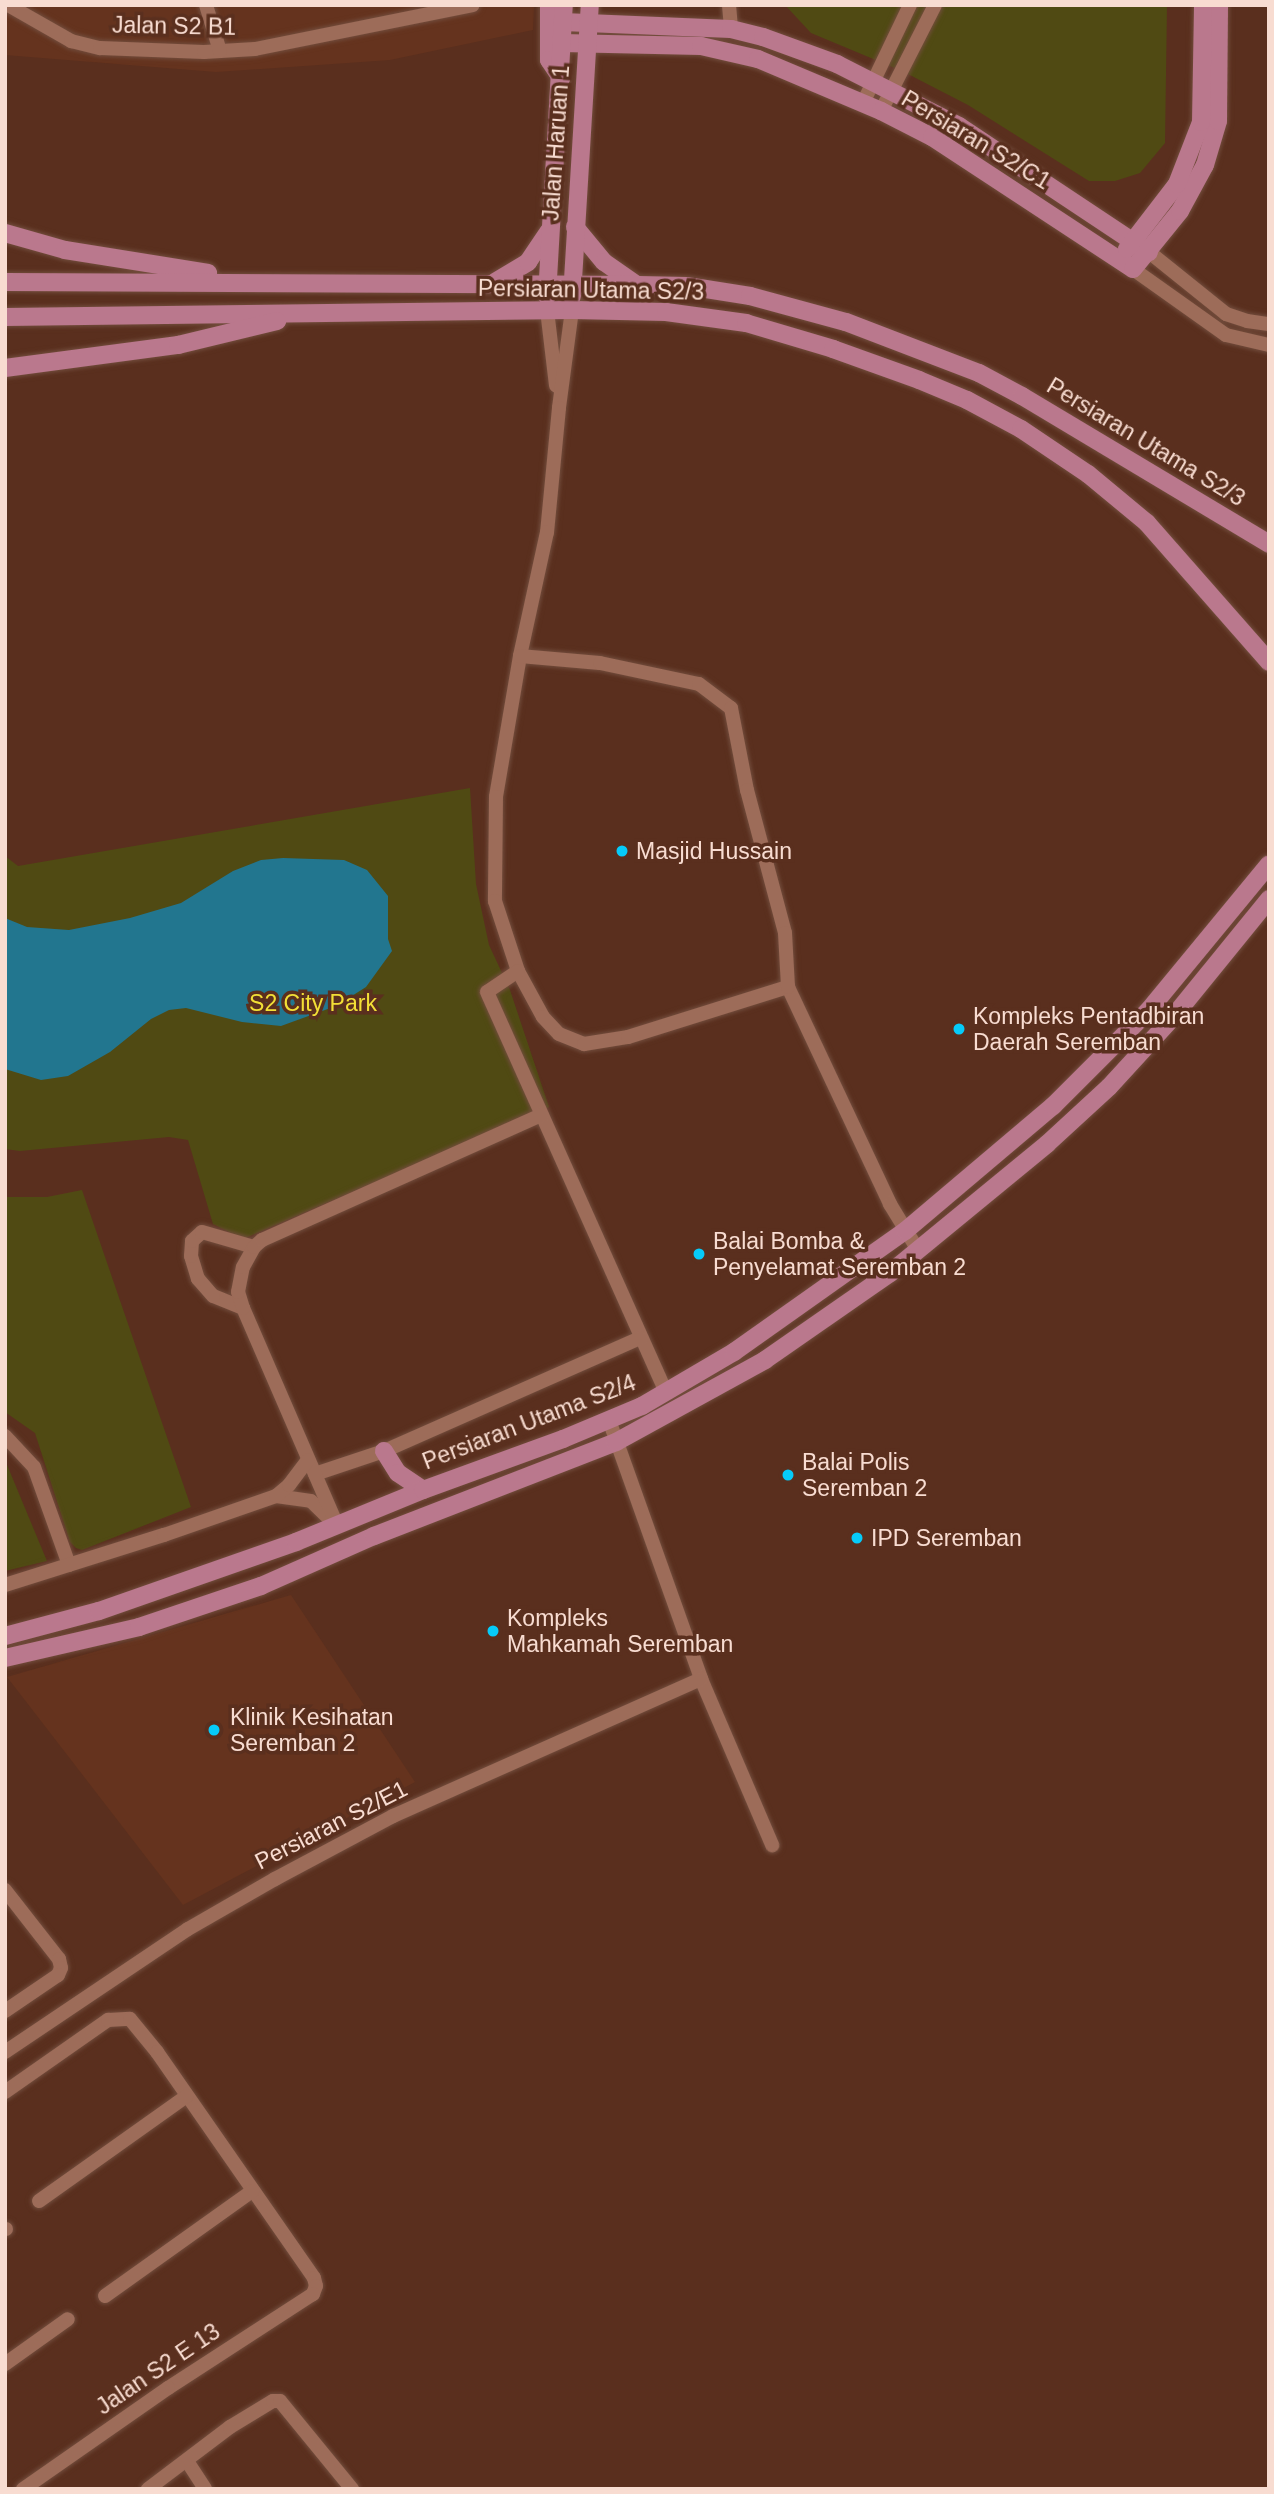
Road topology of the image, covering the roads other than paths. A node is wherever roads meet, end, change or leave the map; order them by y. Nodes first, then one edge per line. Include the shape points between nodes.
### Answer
1 (8, 5) edge
2 (37, 5) edge
3 (206, 5) edge
4 (473, 5) edge
5 (549, 5) edge
6 (729, 5) edge
7 (910, 5) edge
8 (1203, 5) edge
9 (1219, 5) edge
10 (933, 10) edge
11 (564, 14) edge
12 (590, 14) edge
13 (31, 19) junction
14 (731, 29) junction
15 (562, 43) junction
16 (587, 43) junction
17 (220, 51) junction
18 (561, 78) junction
19 (874, 81) junction
20 (893, 90) junction
21 (863, 103) junction
22 (881, 111) junction
23 (551, 228) junction
24 (575, 228) junction
25 (5, 233) edge
26 (1142, 246) junction
27 (1117, 259) junction
28 (1133, 269) junction
29 (5, 282) edge
30 (261, 282) junction
31 (492, 283) junction
32 (547, 285) junction
33 (572, 285) junction
34 (638, 285) junction
35 (547, 310) junction
36 (572, 310) junction
37 (311, 313) junction
38 (6, 317) edge
39 (1269, 324) edge
40 (1269, 345) edge
41 (5, 368) edge
42 (559, 408) junction
43 (1269, 544) edge
44 (520, 656) junction
45 (1269, 662) edge
46 (1269, 864) edge
47 (1269, 899) edge
48 (518, 971) junction
49 (788, 986) junction
50 (541, 1115) junction
51 (905, 1231) junction
52 (254, 1247) junction
53 (918, 1250) junction
54 (243, 1308) junction
55 (640, 1338) junction
56 (752, 1341) junction
57 (765, 1360) junction
58 (666, 1393) junction
59 (609, 1420) junction
60 (5, 1436) edge
61 (616, 1442) junction
62 (384, 1451) junction
63 (307, 1460) junction
64 (315, 1474) junction
65 (423, 1490) junction
66 (276, 1496) junction
67 (337, 1525) junction
68 (374, 1536) junction
69 (69, 1565) junction
70 (5, 1585) edge
71 (5, 1636) edge
72 (5, 1658) edge
73 (701, 1679) junction
74 (772, 1845) dead end
75 (5, 1890) edge
76 (5, 2011) edge
77 (5, 2052) edge
78 (5, 2092) edge
79 (187, 2096) junction
80 (252, 2191) junction
81 (38, 2201) dead end
82 (105, 2296) dead end
83 (68, 2319) dead end
84 (5, 2364) edge
85 (187, 2461) junction
86 (23, 2489) edge
87 (148, 2489) edge
88 (205, 2489) edge
89 (352, 2489) edge

1 - 13 street, Jalan S2 B1
2 - 13 street
3 - 17 street
4 - 17 street, Jalan S2 B1 via 255,49
5 - 18 main road via 549,60
6 - 14 street
7 - 10 street
7 - 19 street
8 - 26 main road via 1201,122 1177,184
9 - 26 main road via 1218,121 1212,142 1191,194
10 - 20 street
11 - 12 main road
11 - 15 main road
12 - 14 main road
12 - 16 main road, Jalan Haruan 1
13 - 17 street, Jalan S2 B1 via 71,41 100,48
14 - 19 main road
15 - 16 main road, Persiaran S2/C1
15 - 18 main road
16 - 21 main road, Persiaran S2/C1 via 732,51
16 - 24 main road, Jalan Haruan 1
18 - 23 main road
19 - 20 main road
19 - 21 street
20 - 22 street
20 - 26 main road via 959,126
21 - 22 main road, Persiaran S2/C1
22 - 27 main road, Persiaran S2/C1 via 932,137
23 - 31 main road via 528,262
23 - 32 main road
24 - 33 main road, Jalan Haruan 1
24 - 34 main road via 604,262
25 - 30 main road via 65,250
26 - 27 main road
26 - 28 main road
26 - 39 street via 1226,314
27 - 28 main road, Persiaran S2/C1
28 - 40 street, Persiaran S2/C1 via 1226,335
29 - 30 main road, Persiaran Utama S2/3
30 - 31 main road, Persiaran Utama S2/3
31 - 32 main road, Persiaran Utama S2/3
32 - 33 main road, Persiaran Utama S2/3
32 - 35 main road
33 - 34 main road, Persiaran Utama S2/3
33 - 36 main road, Jalan Haruan 1
34 - 43 main road, Persiaran Utama S2/3 via 688,286 750,296 846,322 929,352 1022,396
35 - 36 main road, Persiaran Utama S2/3
35 - 37 main road, Persiaran Utama S2/3
35 - 42 street
36 - 42 street
36 - 45 main road, Persiaran Utama S2/3 via 666,312 746,323 833,349 967,400 1021,429 1122,500
37 - 38 main road, Persiaran Utama S2/3
37 - 41 main road via 178,345
42 - 44 street via 547,532
44 - 48 street via 496,797 493,883 499,917
44 - 49 street via 600,663 699,684 731,708 747,790 785,933
46 - 51 main road, Persiaran Utama S2/4 via 1148,1011 1107,1053
47 - 53 main road, Persiaran Utama S2/4 via 1109,1087
48 - 49 street via 552,1027 584,1044 628,1037
48 - 50 street via 487,992
49 - 51 street
50 - 52 street
50 - 55 street
51 - 53 street
51 - 56 main road, Persiaran Utama S2/4
52 - 54 street via 243,1267 239,1292
52 - 54 street via 202,1233 192,1241 198,1279 213,1296
53 - 57 main road, Persiaran Utama S2/4
54 - 63 street
55 - 58 street
55 - 62 street
56 - 57 main road
56 - 58 main road, Persiaran Utama S2/4
57 - 61 main road, Persiaran Utama S2/4
58 - 59 main road, Persiaran Utama S2/4
59 - 61 street
59 - 65 main road, Persiaran Utama S2/4
60 - 69 street via 34,1467
61 - 68 main road, Persiaran Utama S2/4
61 - 73 street
62 - 64 street
62 - 65 main road via 398,1473
63 - 64 street
63 - 66 street
64 - 67 street
65 - 67 main road, Persiaran Utama S2/4
66 - 67 street via 311,1501
66 - 69 street
67 - 68 main road via 347,1532
67 - 71 main road, Persiaran Utama S2/4 via 100,1611
68 - 72 main road, Persiaran Utama S2/4 via 261,1586 139,1627
69 - 70 street
73 - 74 street
73 - 77 street, Persiaran S2/E1 via 394,1816 287,1873 188,1929
75 - 76 street via 59,1959 61,1969
78 - 79 street via 108,2020 122,2017 130,2019
79 - 80 street
79 - 81 street
80 - 82 street
80 - 86 street, Jalan S2 E 13 via 316,2286 313,2294
83 - 84 street
85 - 87 street
85 - 88 street
85 - 89 street via 230,2427 280,2401

